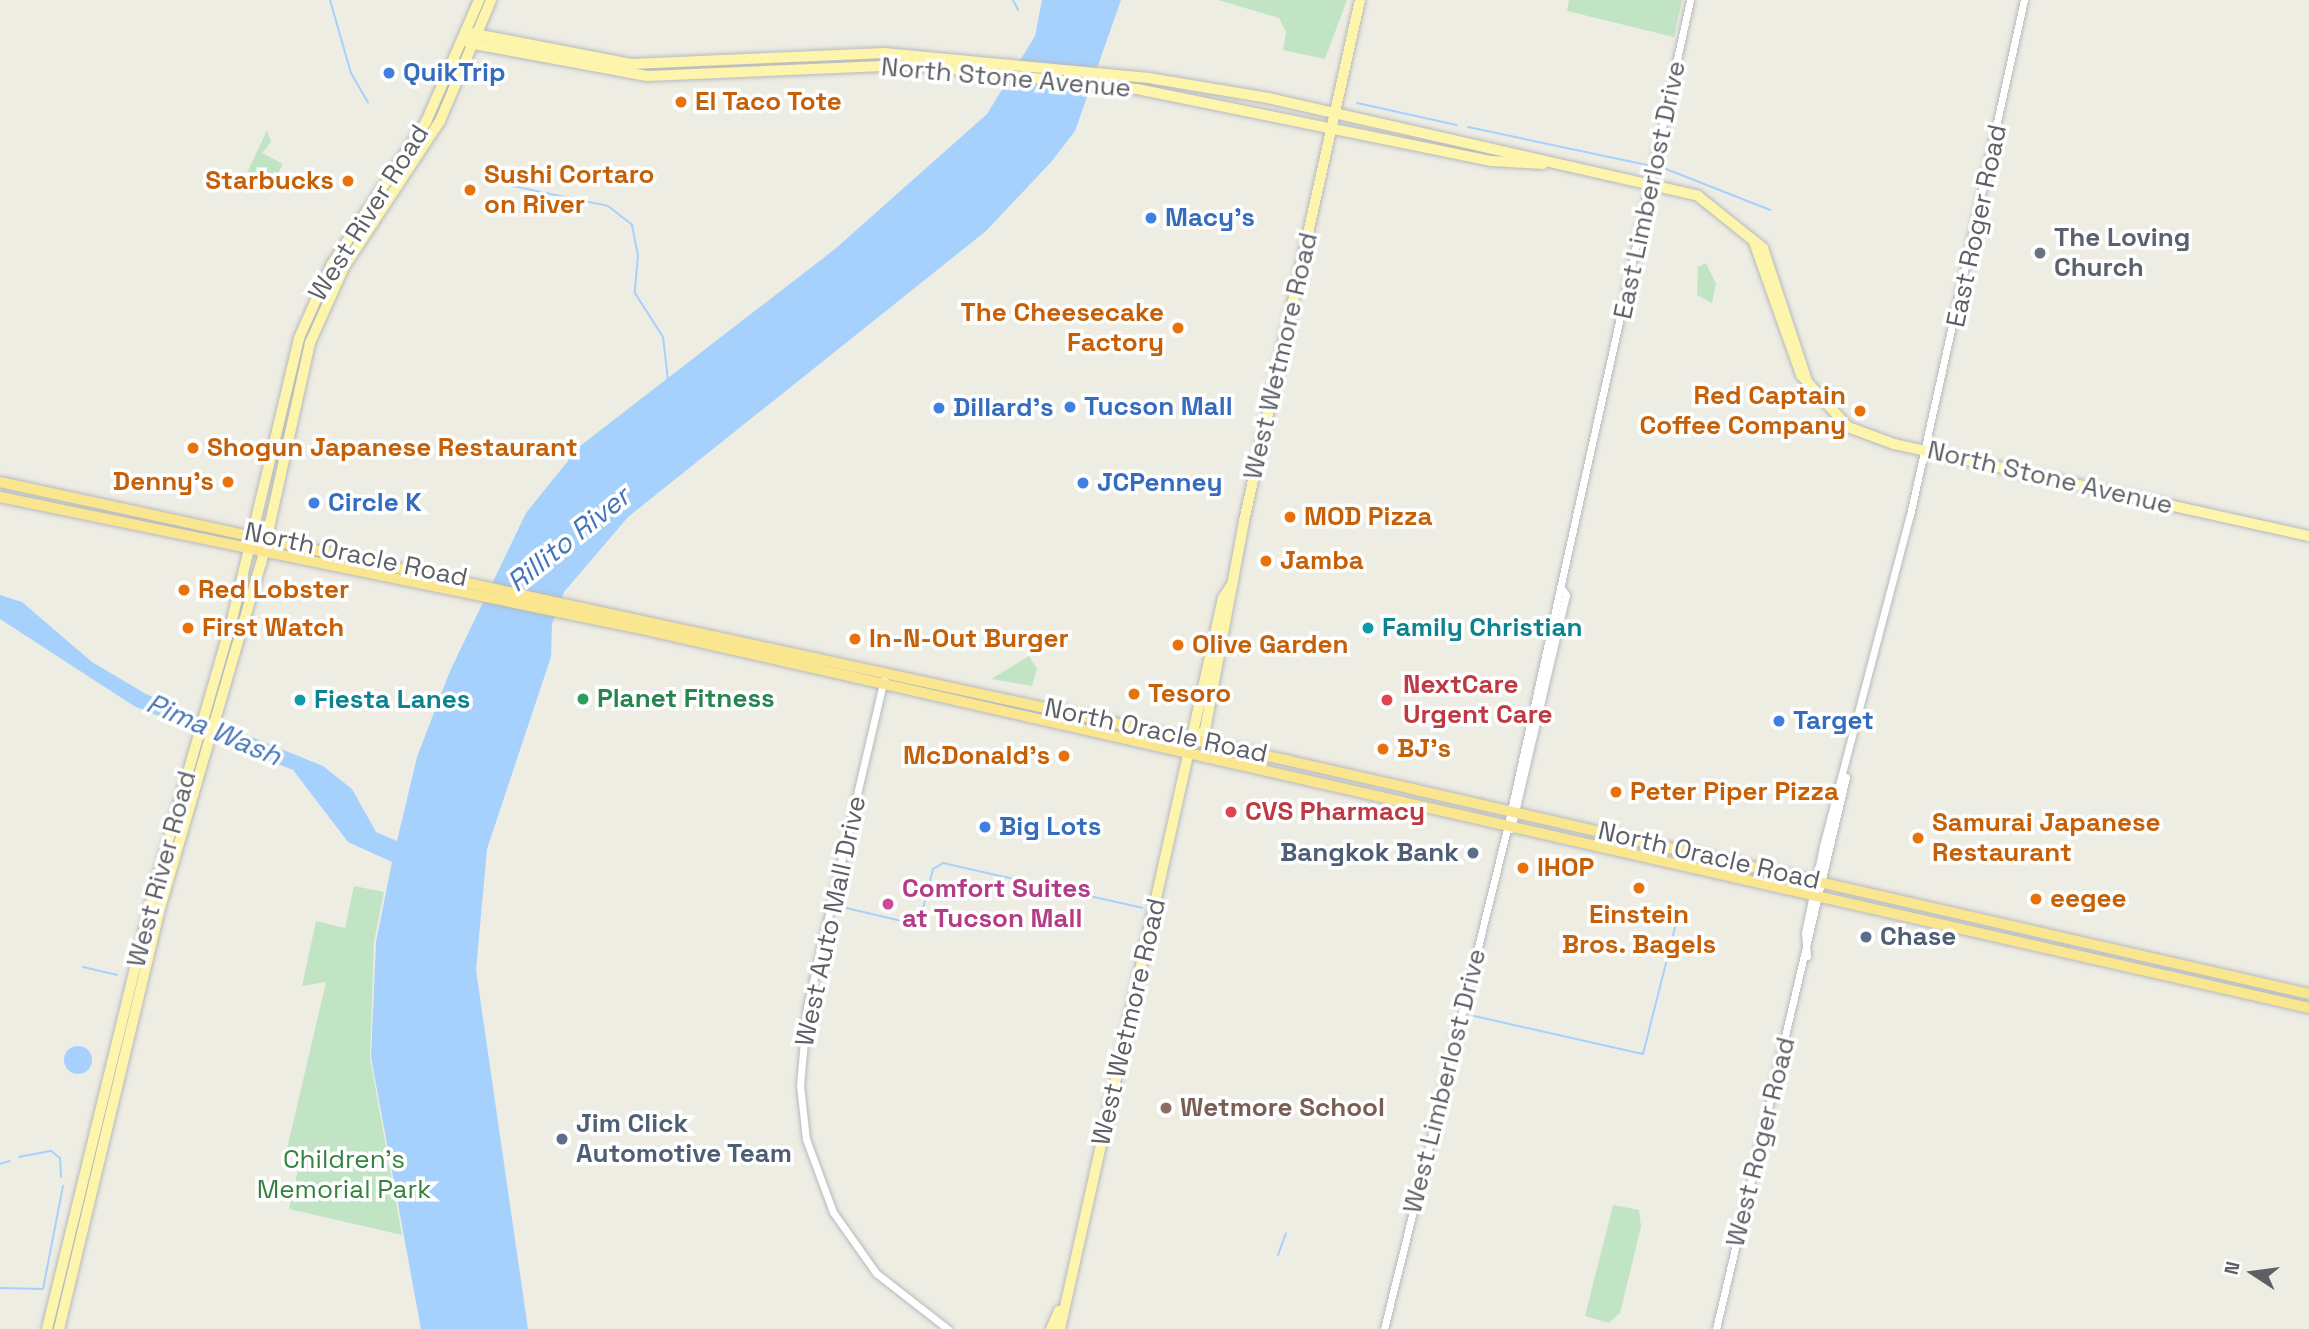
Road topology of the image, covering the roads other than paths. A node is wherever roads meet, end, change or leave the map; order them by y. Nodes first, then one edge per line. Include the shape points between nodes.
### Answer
1 (479, 0) edge
2 (491, 0) edge
3 (1360, 0) edge
4 (1690, 0) edge
5 (2024, 0) edge
6 (463, 37) junction
7 (475, 40) junction
8 (1003, 69) junction
9 (1335, 113) junction
10 (1331, 129) junction
11 (1547, 164) junction
12 (1652, 185) junction
13 (1609, 379) joint
14 (1925, 451) junction
15 (0, 482) edge
16 (0, 497) edge
17 (253, 532) junction
18 (268, 536) junction
19 (2309, 536) edge
20 (249, 549) junction
21 (264, 552) junction
22 (486, 583) junction
23 (438, 586) junction
24 (1562, 589) junction
25 (588, 619) junction
26 (656, 620) junction
27 (1550, 624) junction
28 (1558, 633) junction
29 (884, 678) junction
30 (1535, 690) junction
31 (1543, 699) junction
32 (1195, 740) junction
33 (1192, 753) junction
34 (1280, 772) junction
35 (1358, 776) junction
36 (1356, 789) junction
37 (1430, 792) junction
38 (1512, 812) junction
39 (1507, 828) junction
40 (1663, 846) junction
41 (1609, 848) junction
42 (1712, 857) junction
43 (1660, 860) junction
44 (1820, 881) junction
45 (1817, 894) junction
46 (1980, 918) junction
47 (1976, 931) junction
48 (2309, 994) edge
49 (2309, 1008) edge
50 (1062, 1304) junction
51 (47, 1329) edge
52 (59, 1329) edge
53 (948, 1329) edge
54 (1051, 1329) edge
55 (1060, 1329) edge
56 (1384, 1329) edge
57 (1716, 1329) edge

1 - 6 main road, West River Road
2 - 7 main road, West River Road
3 - 9 main road, West Wetmore Road
4 - 12 street, East Limberlost Drive
5 - 14 street, East Roger Road
6 - 7 main road, North Stone Avenue
6 - 17 main road, West River Road via 431,113 310,308
7 - 8 main road, North Stone Avenue via 631,64 884,53
7 - 18 main road, West River Road via 444,114 351,255 319,318
8 - 9 main road, North Stone Avenue via 1105,74
8 - 10 main road, North Stone Avenue
9 - 10 main road, West Wetmore Road
9 - 11 main road, North Stone Avenue
10 - 11 main road, North Stone Avenue via 1492,161
10 - 32 main road, West Wetmore Road via 1232,584 1205,730
11 - 12 main road, North Stone Avenue
12 - 13 street, East Limberlost Drive
12 - 14 main road, North Stone Avenue via 1698,196 1754,241 1774,274 1809,387 1848,426
13 - 24 street, West Limberlost Drive
14 - 19 main road, North Stone Avenue
14 - 44 street, West Roger Road
15 - 17 highway, North Oracle Road
16 - 20 highway, North Oracle Road
17 - 18 highway, North Oracle Road
17 - 20 main road, West River Road
18 - 21 main road, West River Road
18 - 22 highway, North Oracle Road
20 - 21 highway, North Oracle Road
20 - 51 main road, West River Road via 153,890
21 - 23 highway, North Oracle Road
21 - 52 main road, West River Road via 161,905
22 - 23 highway via 480,588
22 - 26 highway, North Oracle Road
23 - 25 highway, North Oracle Road
24 - 27 street, West Limberlost Drive
24 - 28 street, West Limberlost Drive via 1566,596
25 - 26 highway via 593,614
25 - 29 highway, North Oracle Road
26 - 29 highway, North Oracle Road
27 - 28 street
27 - 30 street, West Limberlost Drive
28 - 31 street, West Limberlost Drive
29 - 32 highway, North Oracle Road
29 - 33 highway, North Oracle Road
29 - 53 street, West Auto Mall Drive via 807,1007 800,1084 806,1139 833,1212 876,1273
30 - 31 street
30 - 38 street, West Limberlost Drive
31 - 38 street, West Limberlost Drive
32 - 33 main road, West Wetmore Road
32 - 35 highway, North Oracle Road
33 - 34 highway, North Oracle Road
33 - 50 main road, West Wetmore Road
34 - 35 highway via 1349,781
34 - 36 highway, North Oracle Road
35 - 37 highway, North Oracle Road
36 - 37 highway
36 - 39 highway, North Oracle Road
37 - 38 highway, North Oracle Road
38 - 39 street, West Limberlost Drive
38 - 40 highway, North Oracle Road
39 - 41 highway, North Oracle Road
39 - 56 street, West Limberlost Drive
40 - 41 highway via 1656,852
40 - 42 highway, North Oracle Road
41 - 43 highway, North Oracle Road
42 - 43 highway via 1667,853
42 - 44 highway, North Oracle Road
43 - 45 highway, North Oracle Road
44 - 45 street, West Roger Road
44 - 46 highway, North Oracle Road
45 - 47 highway, North Oracle Road
45 - 57 street, West Roger Road via 1807,956
46 - 47 highway
46 - 48 highway, North Oracle Road
47 - 49 highway, North Oracle Road
50 - 54 main road, West Wetmore Road
50 - 55 main road, West Wetmore Road

